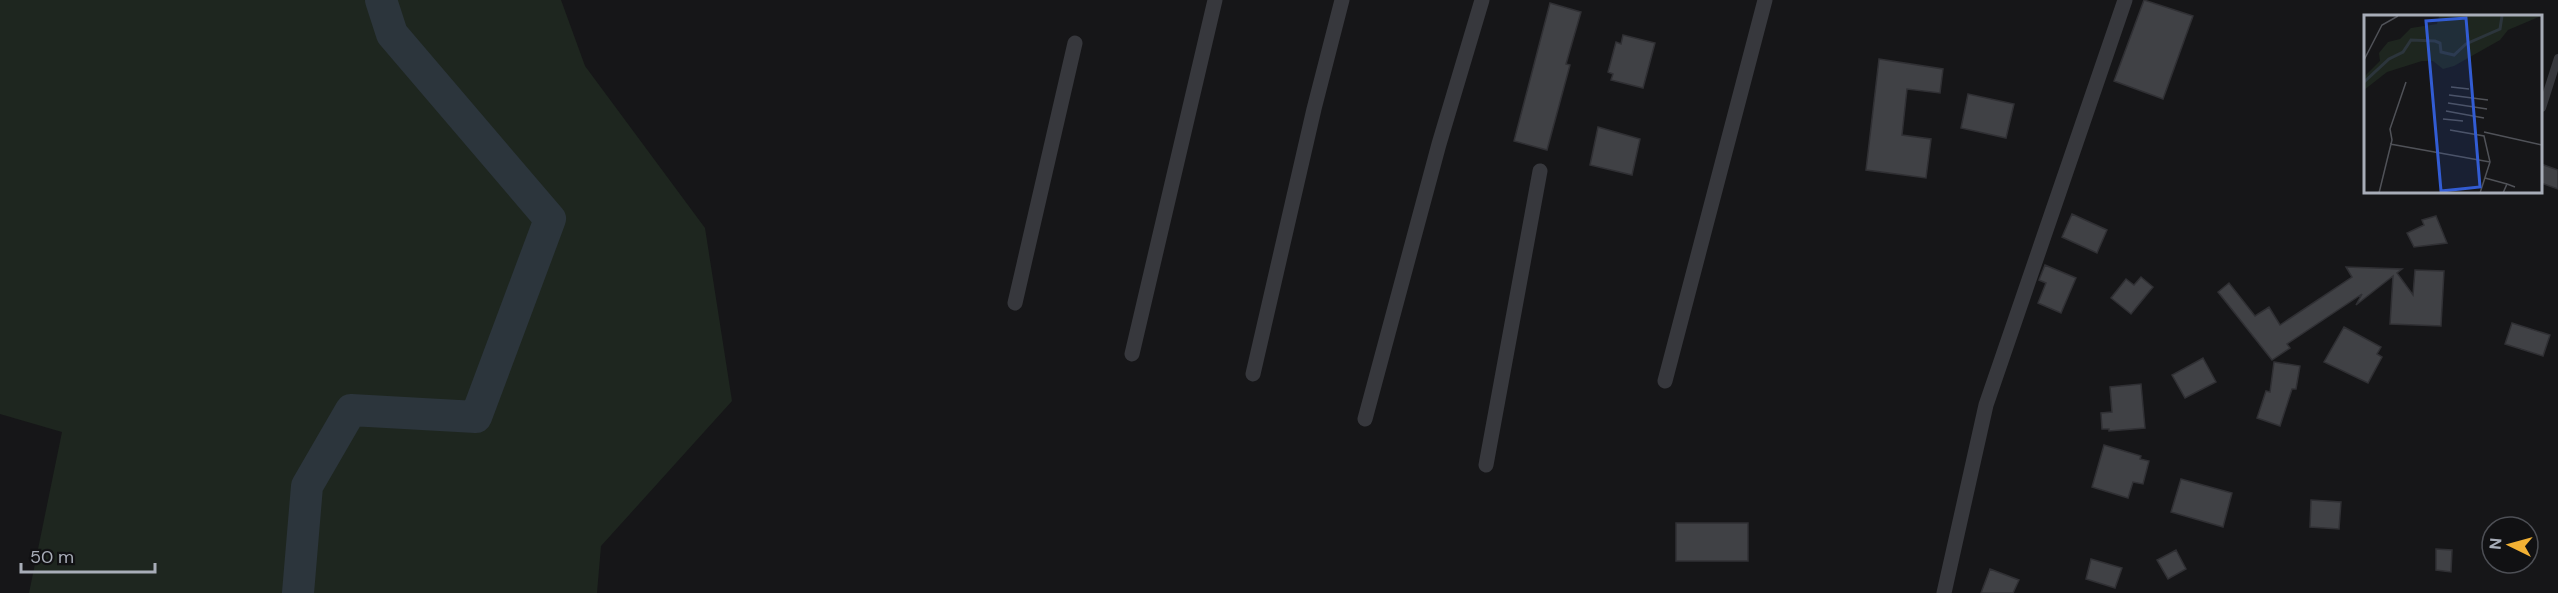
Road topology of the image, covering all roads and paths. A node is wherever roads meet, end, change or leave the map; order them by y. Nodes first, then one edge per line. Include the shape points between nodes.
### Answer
1 (1215, 0) edge
2 (1342, 0) edge
3 (1482, 0) edge
4 (1765, 0) edge
5 (2126, 0) edge
6 (1075, 44) dead end
7 (2558, 58) edge
8 (2543, 102) edge
9 (1540, 171) dead end
10 (1015, 303) dead end
11 (1132, 354) dead end
12 (1253, 374) dead end
13 (1665, 381) dead end
14 (1365, 419) dead end
15 (1486, 465) dead end
16 (1944, 593) edge

1 - 11 street
2 - 12 street
3 - 14 street
4 - 13 street
5 - 16 street via 1986,405
6 - 10 street
7 - 8 lane
9 - 15 street

